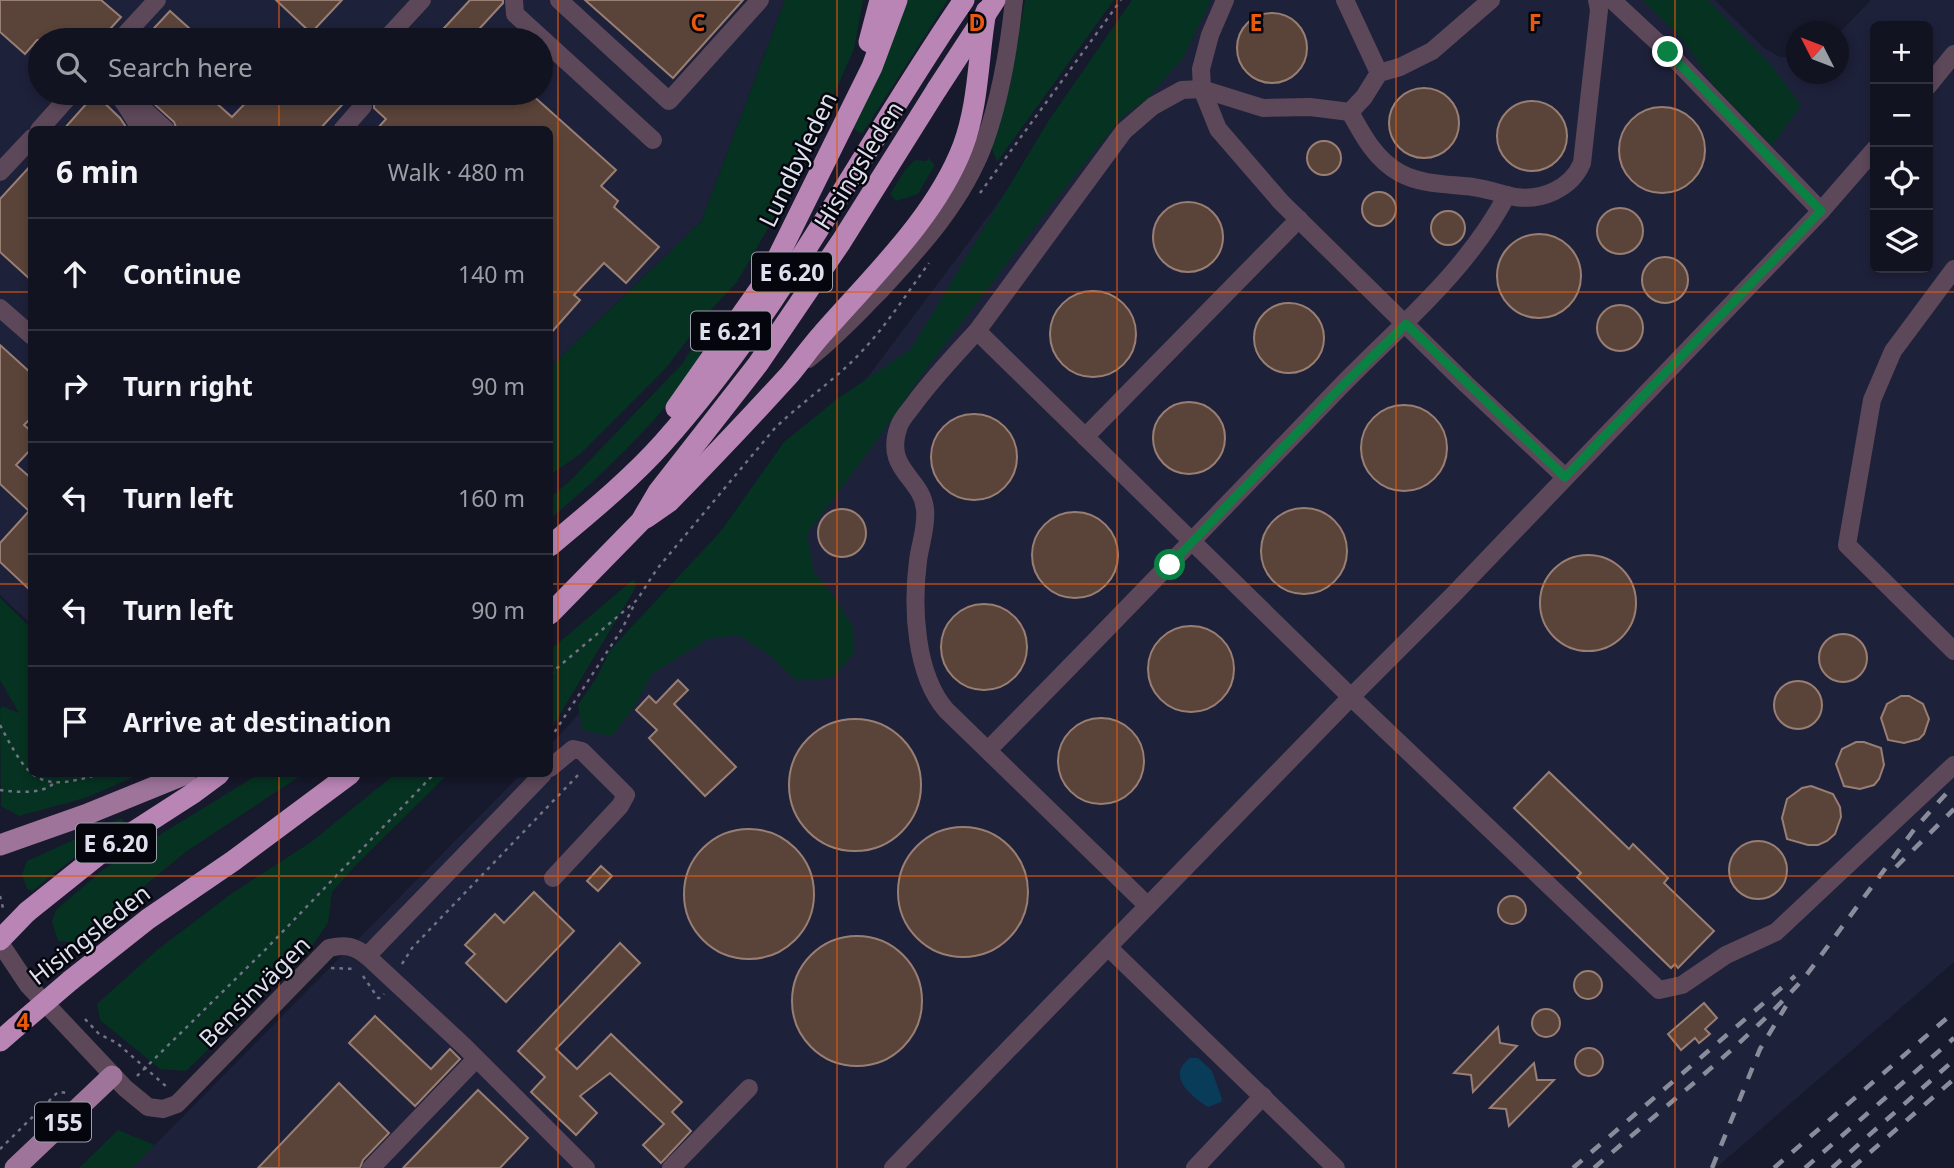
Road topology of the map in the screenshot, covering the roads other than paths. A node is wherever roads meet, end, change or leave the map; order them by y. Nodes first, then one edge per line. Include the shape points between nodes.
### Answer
1 (157, 0) edge
2 (422, 0) edge
3 (514, 0) edge
4 (559, 0) edge
5 (760, 0) edge
6 (880, 0) edge
7 (897, 0) edge
8 (964, 0) edge
9 (988, 0) edge
10 (995, 0) edge
11 (1014, 0) edge
12 (1225, 0) edge
13 (1345, 0) edge
14 (1491, 0) edge
15 (1597, 0) edge
16 (1612, 0) edge
17 (131, 28) edge
18 (396, 28) edge
19 (530, 28) edge
20 (553, 49) edge
21 (1954, 54) edge
22 (1379, 73) junction
23 (1930, 84) edge
24 (1202, 89) junction
25 (61, 105) edge
26 (125, 105) edge
27 (135, 105) edge
28 (363, 106) dead end
29 (1350, 112) junction
30 (848, 113) junction
31 (43, 126) edge
32 (139, 126) edge
33 (162, 126) edge
34 (346, 126) edge
35 (653, 140) dead end
36 (28, 142) edge
37 (1870, 155) edge
38 (0, 172) edge
39 (1507, 195) junction
40 (1821, 211) junction
41 (1299, 219) junction
42 (1954, 269) edge
43 (0, 308) edge
44 (1406, 324) junction
45 (977, 331) junction
46 (28, 332) edge
47 (792, 372) junction
48 (1086, 437) junction
49 (634, 471) junction
50 (1565, 477) junction
51 (641, 521) junction
52 (1193, 541) junction
53 (553, 543) edge
54 (553, 611) edge
55 (1954, 651) edge
56 (1351, 697) junction
57 (988, 750) junction
58 (553, 765) edge
59 (1954, 765) edge
60 (179, 777) edge
61 (215, 777) edge
62 (346, 777) edge
63 (540, 777) edge
64 (13, 836) edge
65 (553, 878) dead end
66 (1148, 906) junction
67 (9, 929) edge
68 (1108, 947) junction
69 (367, 956) junction
70 (8, 1034) edge
71 (470, 1052) junction
72 (118, 1082) junction
73 (749, 1088) dead end
74 (1263, 1097) junction
75 (15, 1168) edge
76 (371, 1168) edge
77 (586, 1168) edge
78 (671, 1168) edge
79 (893, 1168) edge
80 (1195, 1168) edge
81 (1336, 1168) edge

1 - 17 street
2 - 18 street
3 - 19 street via 515,14
4 - 5 street via 669,102
6 - 30 highway
7 - 30 highway, Lundbyleden / E 6.21 via 872,67
8 - 49 highway, Hisingsleden / E 6.20 via 741,347 662,445
9 - 47 highway, E 6.21 via 970,126 959,156 917,223
10 - 51 highway, Hisingsleden / E 6.20, bridge via 798,307
11 - 47 street via 1007,55 988,128 956,198 902,267 837,335
12 - 24 street via 1201,69
13 - 22 street
14 - 22 street via 1432,51
15 - 39 street via 1579,170 1565,185 1544,195
16 - 40 street
20 - 35 street
21 - 23 street
22 - 29 street
24 - 29 street via 1263,108
24 - 41 street via 1218,129
24 - 45 street via 1182,90 1153,106 1124,131
25 - 31 street
26 - 32 street
27 - 33 street
28 - 34 street
29 - 39 street via 1364,139 1401,174
30 - 49 highway, Lundbyleden / E 6.21 via 768,277
36 - 38 street
37 - 40 street
39 - 44 street via 1465,260
40 - 50 street
41 - 44 street
41 - 48 street
42 - 55 street via 1893,351 1871,400 1847,545
43 - 46 street
44 - 50 street
44 - 52 street
45 - 48 street
45 - 57 street via 928,385 900,424 894,446 925,505 916,596 926,676 935,698
47 - 51 highway, E 6.21 via 669,502
48 - 52 street
49 - 53 highway, Hisingsleden / E 6.20
50 - 56 street
51 - 54 highway, Hisingsleden / E 6.20
52 - 56 street
52 - 57 street
56 - 59 street via 1659,990 1682,985 1726,955 1776,932
56 - 66 street
57 - 66 street
58 - 65 street via 573,748 582,751 626,795
60 - 64 main road via 85,815
61 - 67 highway, E 6.20 via 102,852
62 - 70 highway, Hisingsleden, bridge via 148,919
63 - 69 street
66 - 68 street
67 - 72 street via 28,985
68 - 74 street
68 - 79 street
69 - 71 street, Bensinvägen
69 - 72 street, Bensinvägen via 355,947 329,948 169,1107 148,1107
71 - 76 street
71 - 77 street, Bensinvägen
72 - 75 main road, 155
73 - 78 street
74 - 80 street
74 - 81 street

